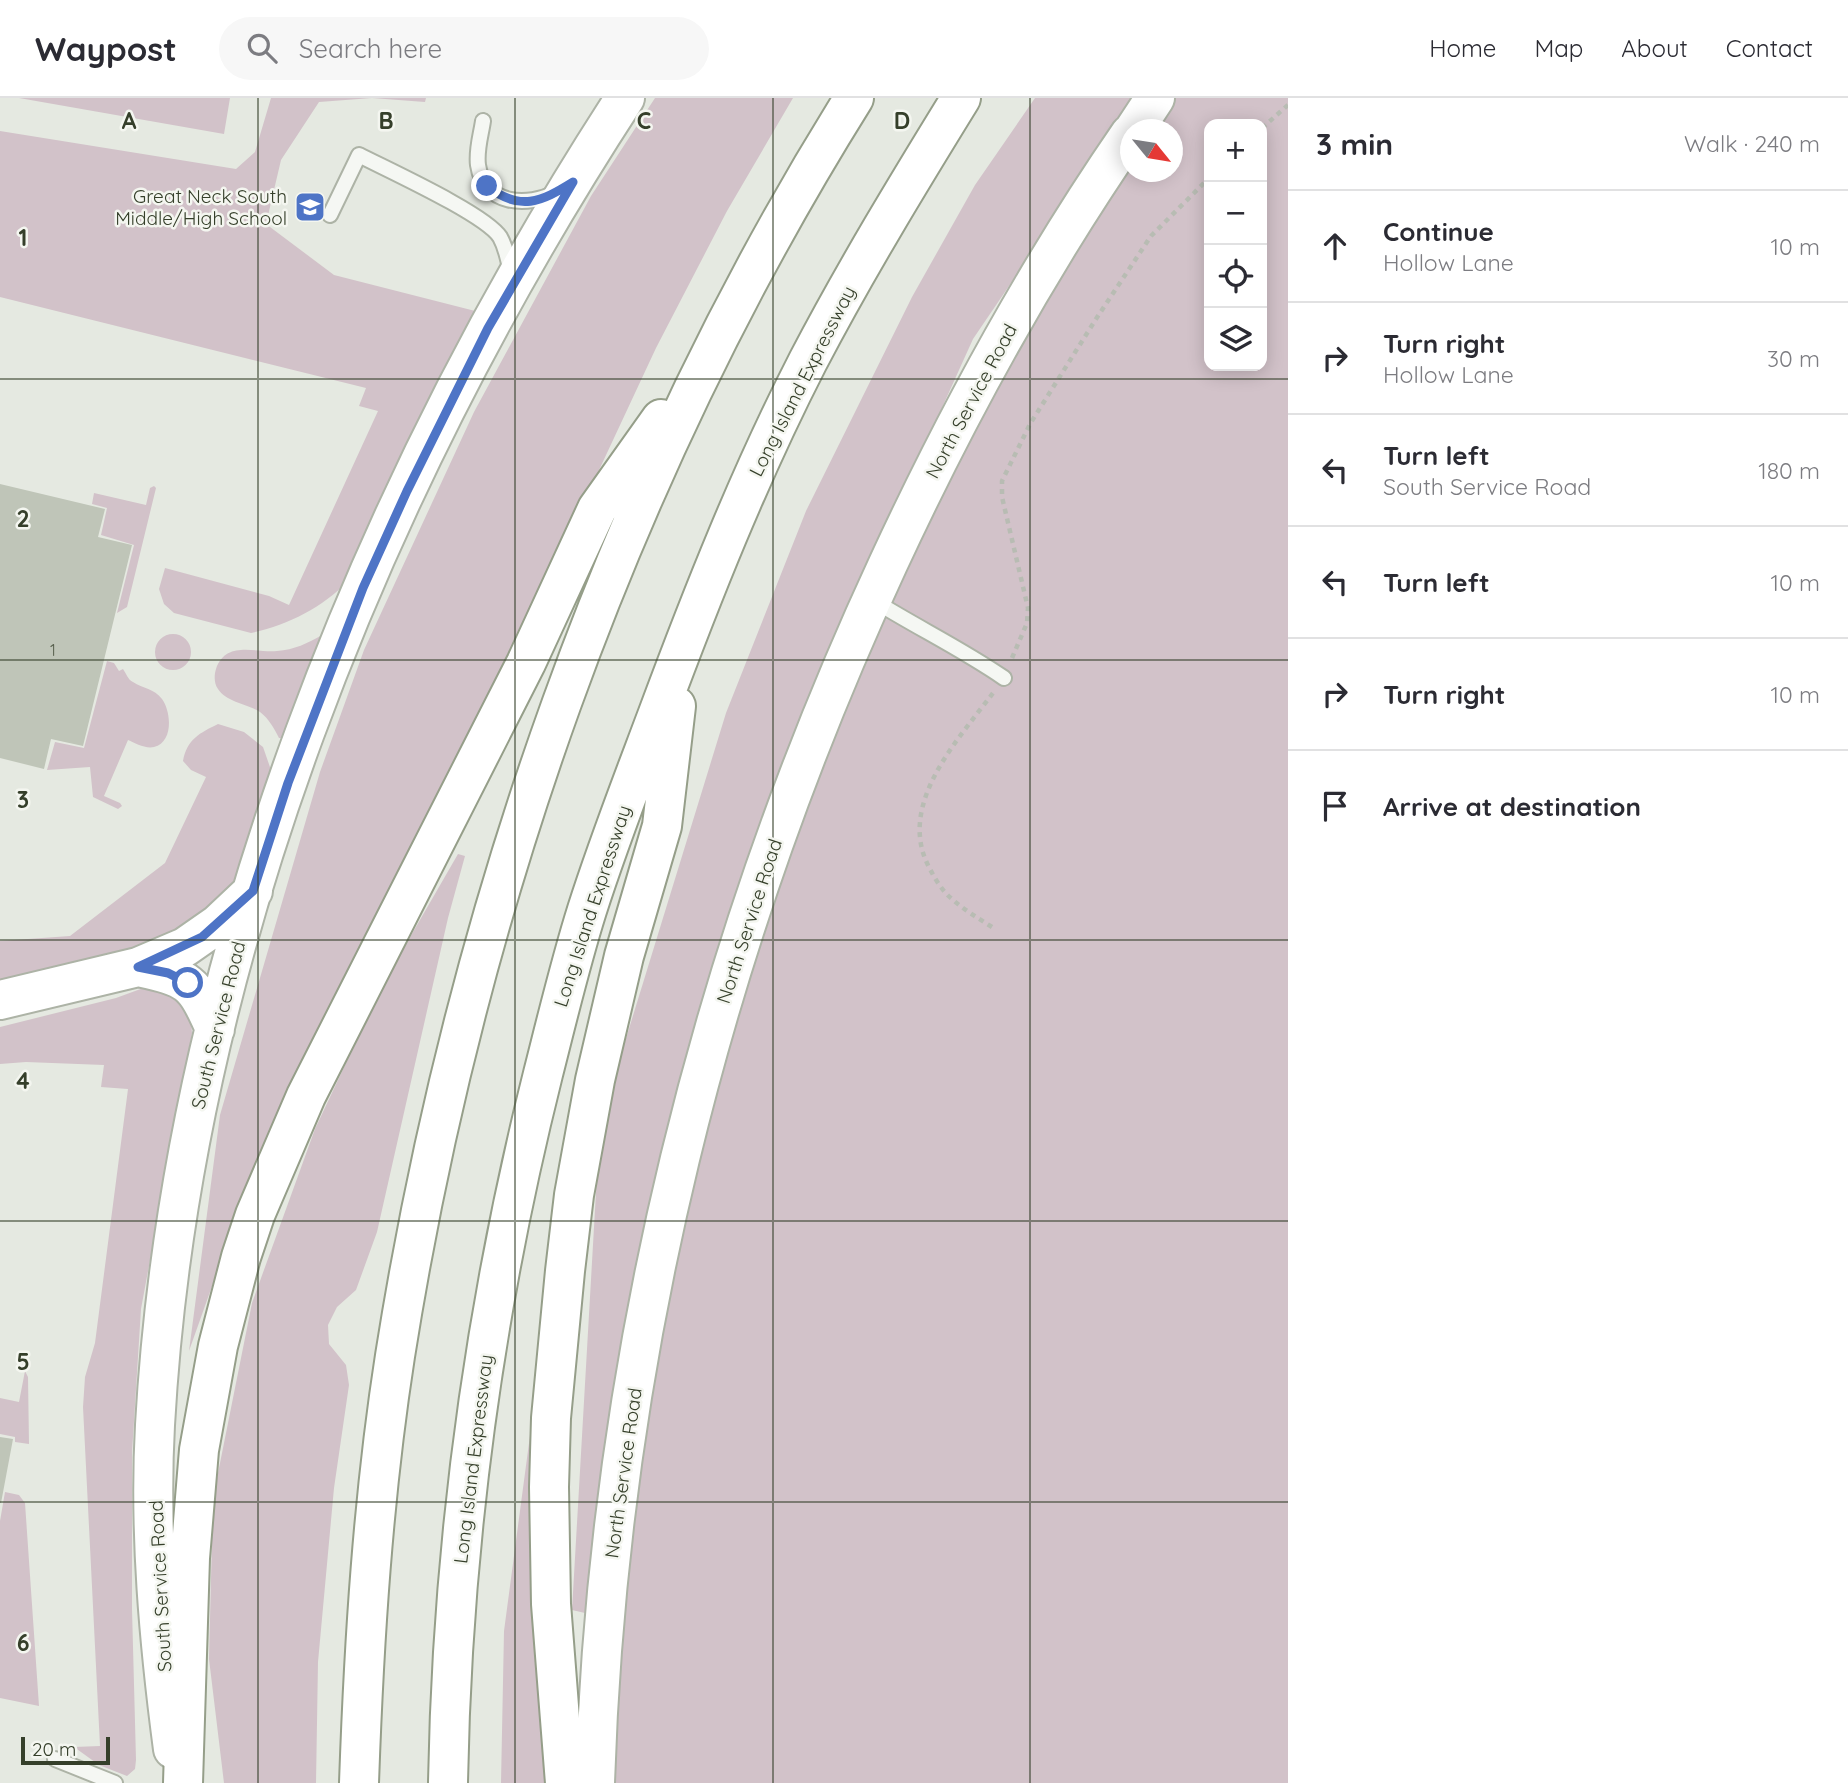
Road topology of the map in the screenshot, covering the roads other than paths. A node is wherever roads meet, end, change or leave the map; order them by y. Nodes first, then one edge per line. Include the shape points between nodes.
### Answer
1 (625, 98) edge
2 (855, 98) edge
3 (961, 98) edge
4 (1155, 98) edge
5 (1141, 119) edge
6 (484, 121) dead end
7 (1120, 149) edge
8 (573, 182) junction
9 (330, 215) dead end
10 (512, 285) junction
11 (722, 335) junction
12 (871, 600) junction
13 (684, 644) junction
14 (1004, 678) road end
15 (253, 891) junction
16 (138, 967) junction
17 (0, 1000) edge
18 (215, 1029) junction
19 (55, 1759) dead end
20 (115, 1783) edge
21 (177, 1783) edge
22 (183, 1783) edge
23 (359, 1783) edge
24 (448, 1783) edge
25 (565, 1783) edge
26 (595, 1783) edge

1 - 8 main road, South Service Road
2 - 11 main road
3 - 13 main road, Long Island Expressway via 808,362 726,537
4 - 5 main road
6 - 8 lane via 478,167 487,186 497,194 528,203
7 - 12 main road, North Service Road via 1002,341 938,459
8 - 10 main road, South Service Road
9 - 10 lane via 359,155 438,195 499,235
10 - 15 main road, South Service Road via 446,410 363,588 288,783
11 - 22 main road via 597,509 526,663 311,1085 255,1215 218,1346 199,1450 190,1558
11 - 23 main road via 672,434 550,735 459,1040 433,1149 394,1358 370,1572
12 - 14 lane
12 - 26 main road, North Service Road via 795,781 759,886 726,988 673,1189 634,1386 615,1519
13 - 24 main road, Long Island Expressway via 587,910 507,1232 461,1550
13 - 25 main road via 662,826 595,1080 565,1271 551,1418 549,1553
15 - 16 main road via 202,937
15 - 18 main road, South Service Road
16 - 17 main road
16 - 18 main road via 188,983 203,1001
18 - 21 main road, South Service Road via 186,1158 155,1427 159,1618
19 - 20 lane

